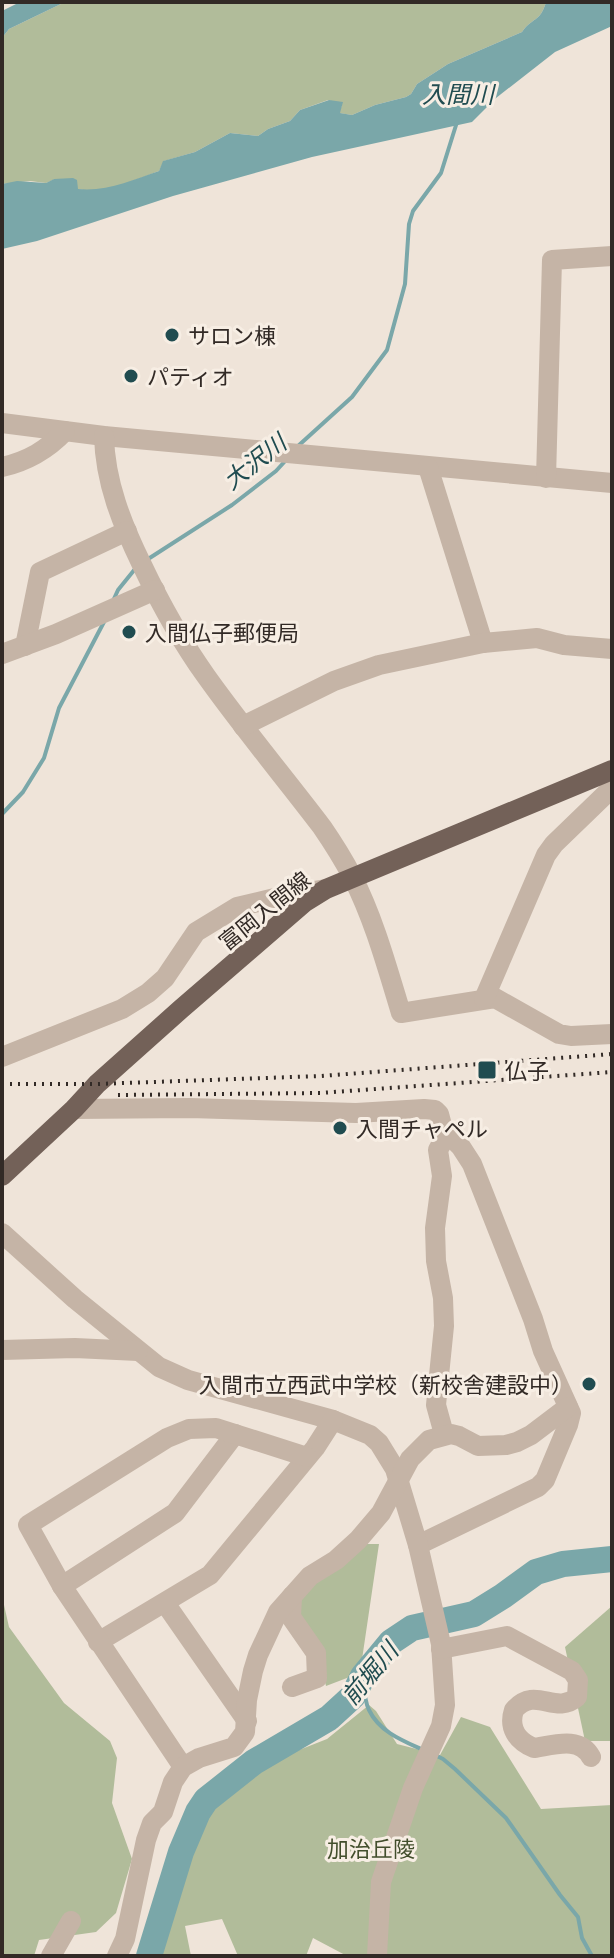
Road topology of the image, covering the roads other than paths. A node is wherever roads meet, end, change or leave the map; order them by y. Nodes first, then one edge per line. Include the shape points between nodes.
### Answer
1 (612, 256) edge
2 (2, 423) edge
3 (65, 431) junction
4 (104, 436) junction
5 (2, 467) edge
6 (428, 467) junction
7 (546, 478) junction
8 (612, 483) edge
9 (131, 541) junction
10 (151, 582) junction
11 (483, 643) junction
12 (25, 646) junction
13 (612, 649) edge
14 (2, 654) edge
15 (243, 726) junction
16 (612, 770) edge
17 (612, 788) edge
18 (353, 878) junction
19 (326, 889) junction
20 (484, 999) junction
21 (612, 1034) edge
22 (2, 1057) edge
23 (74, 1109) junction
24 (447, 1134) junction
25 (2, 1176) edge
26 (2, 1233) edge
27 (2, 1350) edge
28 (138, 1351) junction
29 (568, 1407) junction
30 (333, 1420) junction
31 (235, 1434) junction
32 (444, 1434) junction
33 (307, 1457) junction
34 (399, 1480) junction
35 (418, 1545) junction
36 (62, 1586) junction
37 (292, 1596) junction
38 (165, 1603) junction
39 (98, 1642) junction
40 (441, 1646) junction
41 (292, 1687) dead end
42 (247, 1721) junction
43 (591, 1757) dead end
44 (183, 1767) junction
45 (71, 1921) dead end
46 (51, 1956) edge
47 (117, 1956) edge
48 (377, 1956) edge

1 - 7 street via 552,260
2 - 3 street
3 - 4 street
3 - 5 street via 50,447
4 - 6 street
4 - 9 street via 106,468
6 - 7 street
6 - 11 street
7 - 8 street
9 - 10 street
9 - 12 street via 40,572
10 - 12 street
10 - 15 street via 191,654
11 - 13 street via 537,638
11 - 15 street via 379,665
12 - 14 street
15 - 18 street via 322,827
16 - 18 main road, 富岡入間線
17 - 20 street via 546,855
18 - 19 main road, 富岡入間線
18 - 20 street via 401,1013
19 - 22 street via 237,907 196,932 165,978 148,993 122,1009
19 - 23 main road, 富岡入間線 via 181,1009
20 - 21 street via 495,998 559,1034
23 - 24 street via 424,1109 439,1114
23 - 25 main road, 富岡入間線
24 - 29 street via 472,1164
24 - 32 street via 438,1150 442,1176 435,1242 444,1326 436,1405
26 - 28 street
27 - 28 street
28 - 30 street via 188,1380
29 - 32 street via 531,1435 506,1445 478,1446
29 - 35 street via 568,1425 538,1487
30 - 33 street
30 - 34 street via 370,1435
31 - 33 street
31 - 36 street via 175,1513
31 - 36 street via 189,1429 167,1438 28,1525
32 - 34 street via 420,1448
33 - 38 street via 210,1575
34 - 35 street
34 - 37 street via 358,1540
35 - 40 street
36 - 39 street
37 - 41 street via 291,1617 316,1653 317,1678
37 - 42 street via 278,1612 258,1655
38 - 39 street
38 - 42 street
39 - 44 street
40 - 43 street via 507,1636 572,1671 578,1680 572,1702 525,1701 514,1710 512,1724 518,1738 534,1748 580,1745
40 - 48 street via 441,1726 381,1882
42 - 44 street via 234,1747
44 - 47 street via 146,1840
45 - 46 street

